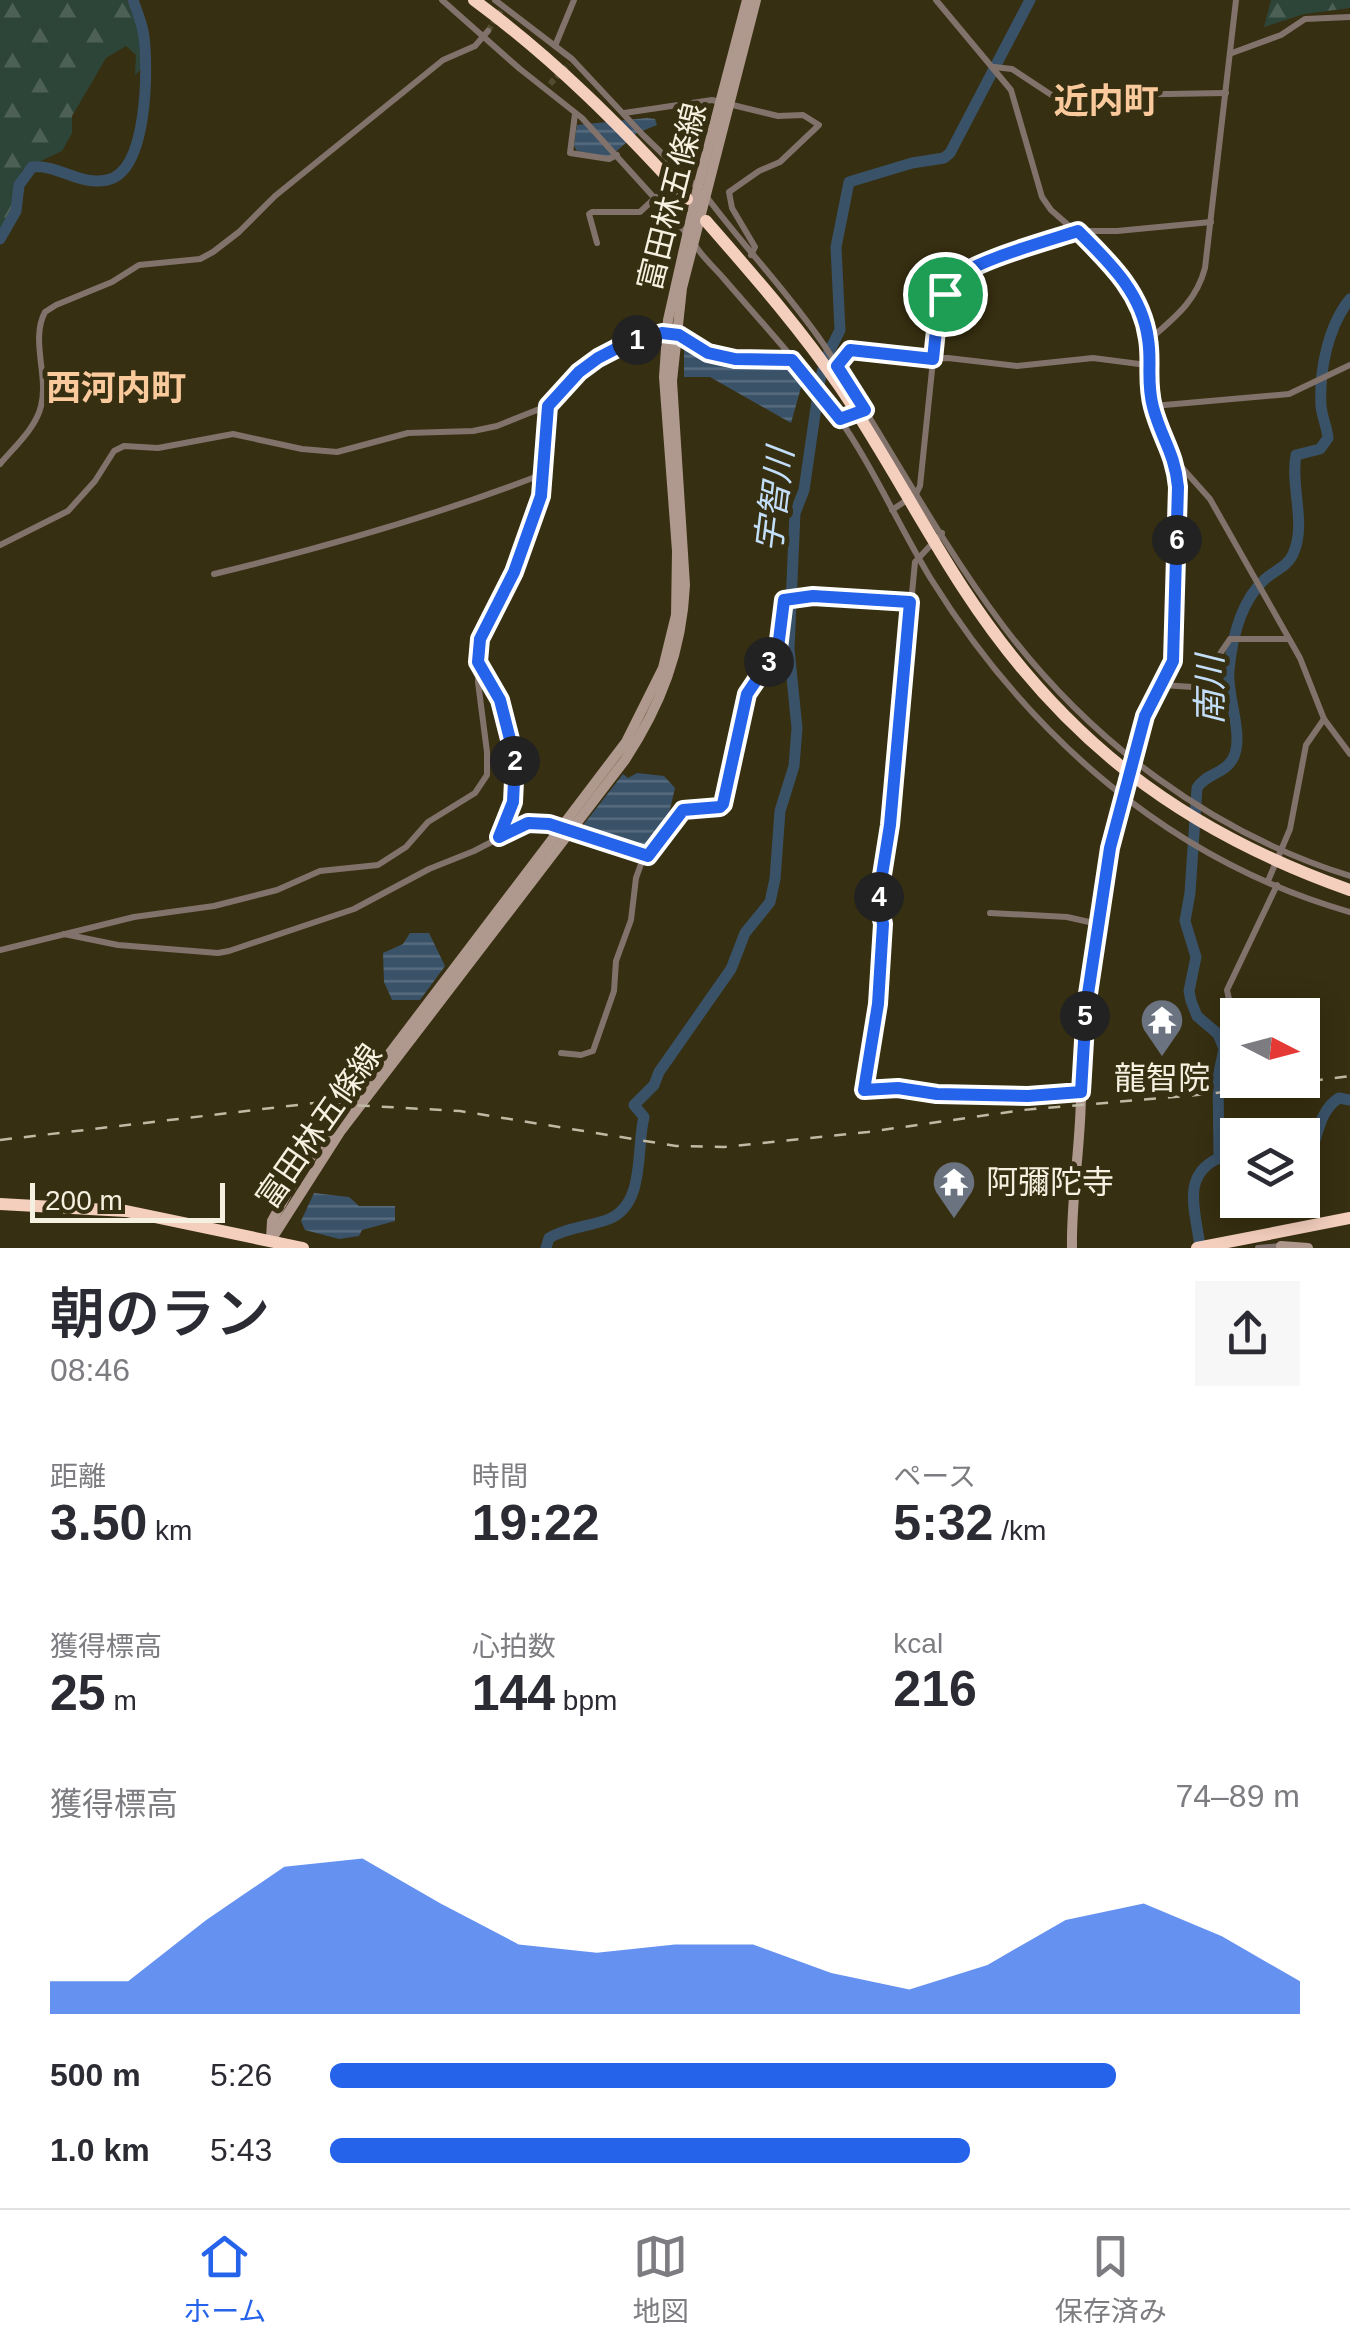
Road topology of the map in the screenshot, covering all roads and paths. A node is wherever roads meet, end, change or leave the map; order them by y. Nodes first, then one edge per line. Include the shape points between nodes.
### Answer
1 (442, 0) edge
2 (474, 0) edge
3 (495, 0) edge
4 (574, 0) edge
5 (747, 0) edge
6 (756, 0) edge
7 (936, 0) edge
8 (1236, 0) edge
9 (504, 4) edge
10 (1350, 16) edge
11 (486, 35) junction
12 (556, 46) junction
13 (1231, 53) junction
14 (993, 67) junction
15 (1226, 92) junction
16 (724, 105) junction
17 (617, 115) junction
18 (579, 116) junction
19 (639, 138) junction
20 (617, 154) junction
21 (702, 191) junction
22 (656, 197) junction
23 (687, 199) dead end
24 (706, 221) dead end
25 (1211, 222) junction
26 (1078, 231) junction
27 (690, 239) junction
28 (596, 242) dead end
29 (751, 255) junction
30 (1149, 340) junction
31 (817, 345) junction
32 (933, 359) junction
33 (792, 360) junction
34 (1147, 365) junction
35 (1350, 365) edge
36 (837, 366) junction
37 (548, 406) junction
38 (1153, 406) junction
39 (865, 410) junction
40 (840, 419) junction
41 (1176, 461) junction
42 (0, 464) edge
43 (543, 474) junction
44 (916, 494) junction
45 (892, 510) junction
46 (942, 534) junction
47 (0, 545) edge
48 (919, 556) junction
49 (214, 574) dead end
50 (910, 602) junction
51 (1288, 639) junction
52 (478, 662) junction
53 (1162, 685) junction
54 (1324, 719) junction
55 (1349, 751) edge
56 (1134, 758) junction
57 (1123, 797) junction
58 (565, 831) junction
59 (499, 837) junction
60 (1280, 851) junction
61 (648, 856) junction
62 (1350, 876) edge
63 (1268, 881) junction
64 (1277, 885) junction
65 (1350, 890) edge
66 (1350, 912) edge
67 (990, 913) dead end
68 (1098, 924) junction
69 (64, 934) junction
70 (0, 950) edge
71 (1229, 998) edge
72 (561, 1053) dead end
73 (1081, 1092) junction
74 (967, 1093) joint
75 (0, 1204) edge
76 (1350, 1218) edge
77 (1281, 1230) junction
78 (271, 1240) junction
79 (1281, 1247) edge
80 (303, 1248) edge
81 (1072, 1248) edge
82 (1197, 1248) edge
83 (1258, 1248) edge
84 (1308, 1248) edge

1 - 11 street
2 - 17 highway
3 - 9 street
4 - 12 street
5 - 16 main road, 富田林五條線
6 - 16 main road, 富田林五條線
7 - 14 street
8 - 13 street
9 - 12 street
10 - 13 street via 1305,19
11 - 18 street
11 - 42 street via 443,60 213,252 139,265 45,312 42,404
12 - 17 street
13 - 15 street
14 - 15 street via 1012,69 1053,96
14 - 26 street via 1016,102 1042,197
15 - 25 street
16 - 17 street via 712,100
16 - 21 main road, 富田林五條線
16 - 29 street via 803,115 819,125 780,162 729,192 755,247
17 - 19 highway
18 - 20 street
18 - 20 street via 570,153 609,159
19 - 21 street
19 - 23 highway
20 - 22 street
21 - 27 main road, 富田林五條線
21 - 29 street
22 - 27 street
22 - 28 street via 640,212 589,214
24 - 31 highway
25 - 26 street
25 - 30 street via 1199,290
26 - 30 street via 1130,286
26 - 32 street via 953,280 937,322
27 - 33 street
27 - 58 main road, 富田林五條線 via 672,320 668,379 678,583 671,641 632,732
29 - 31 street via 785,292
30 - 34 street
31 - 36 street
31 - 65 highway via 989,627 1070,723 1144,786 1202,824
32 - 34 street via 1017,366 1093,358
32 - 36 street via 850,350
32 - 44 street
33 - 37 street via 735,359 662,333 598,358
33 - 40 street
34 - 38 street
35 - 38 street via 1289,394
36 - 39 street
37 - 43 street
37 - 47 street via 497,426 408,432 337,452 233,434 158,448 119,447 68,510
38 - 41 street
39 - 40 street
39 - 44 street
40 - 45 street
41 - 51 street via 1210,499
41 - 53 street via 1175,642
43 - 49 street via 338,544
43 - 52 street via 514,572 480,639
44 - 45 street
44 - 46 street
45 - 48 street
46 - 48 street
46 - 56 street via 1054,688
48 - 50 street
48 - 57 street via 1004,684
50 - 61 street via 784,600 778,648 747,694 723,804 683,810
50 - 74 street via 878,900 878,1004 864,1090
51 - 53 street via 1230,639 1200,682
51 - 54 street
52 - 59 street via 500,700 515,759 513,802
52 - 69 street via 487,774 475,793 428,822 394,858 320,872 214,906
53 - 56 street
54 - 55 street
54 - 60 street via 1306,745
56 - 57 street
56 - 60 street via 1206,811
57 - 63 street
57 - 68 street
58 - 59 street via 528,823
58 - 61 street
58 - 78 main road, 富田林五條線 via 282,1204
59 - 69 street via 354,909 229,952 118,945
60 - 62 street
60 - 63 street
61 - 72 street via 636,878 614,990 593,1051
63 - 64 street
64 - 66 street
64 - 71 street
67 - 68 street
68 - 73 street
69 - 70 street
73 - 74 main road
73 - 81 main road
75 - 78 highway via 126,1212
76 - 77 highway
77 - 79 main road
77 - 82 highway
78 - 80 highway
79 - 83 street
79 - 84 main road

